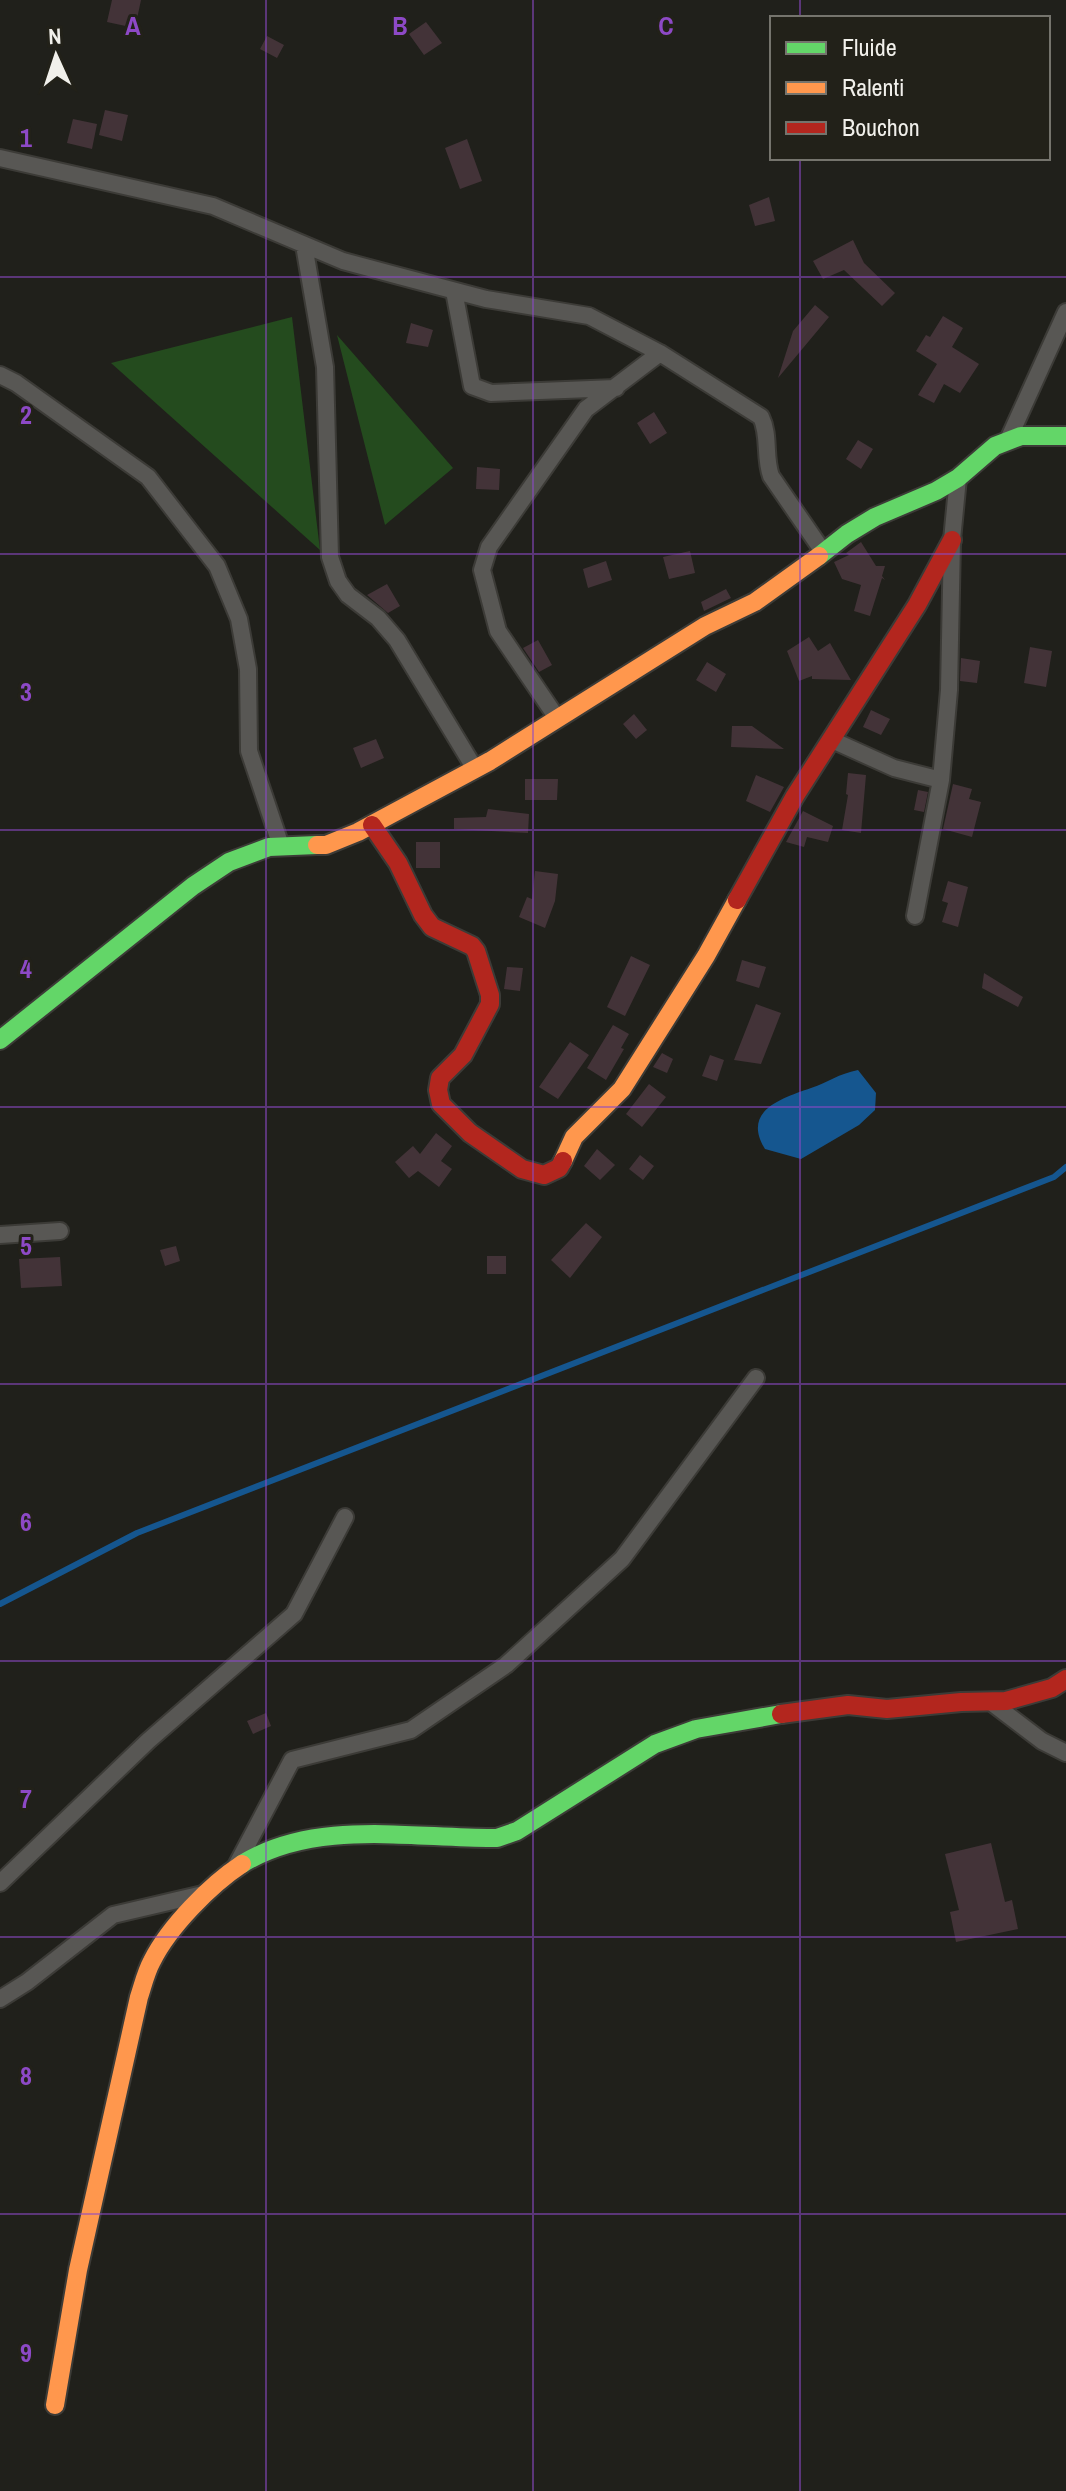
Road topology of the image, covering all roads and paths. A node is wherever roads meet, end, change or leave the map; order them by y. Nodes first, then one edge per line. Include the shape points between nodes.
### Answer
1 (0, 158) edge
2 (304, 245) junction
3 (454, 291) junction
4 (1066, 312) edge
5 (660, 353) junction
6 (0, 375) edge
7 (616, 388) junction
8 (1066, 436) edge
9 (1008, 440) junction
10 (958, 478) junction
11 (952, 540) junction
12 (824, 553) junction
13 (557, 718) junction
14 (832, 740) junction
15 (475, 769) junction
16 (941, 780) junction
17 (372, 825) junction
18 (281, 846) junction
19 (915, 916) dead end
20 (0, 1040) edge
21 (60, 1231) dead end
22 (0, 1235) edge
23 (756, 1378) dead end
24 (345, 1517) dead end
25 (1066, 1679) edge
26 (992, 1703) junction
27 (1066, 1753) edge
28 (236, 1866) junction
29 (0, 1883) edge
30 (203, 1894) junction
31 (0, 1999) edge
32 (55, 2405) dead end

1 - 2 street via 213,206
2 - 3 street
2 - 15 street via 325,367 334,569 348,595 397,640
3 - 5 street via 589,316
3 - 7 street via 472,386 491,393
4 - 9 street
5 - 7 street
5 - 12 street via 761,417 771,476
6 - 18 street via 148,477 217,566 239,619 248,669 251,760
7 - 13 street via 586,409 489,547 482,570 498,631
8 - 9 street
9 - 10 street
10 - 11 street
10 - 12 street via 875,517
11 - 14 street
11 - 16 street
12 - 13 street via 755,602 705,626
13 - 15 street
14 - 16 street via 894,768
14 - 17 street via 622,1089 574,1137 559,1168 544,1175 522,1169 470,1133 441,1104 440,1078 463,1055 490,995 476,951 432,927
15 - 17 street
16 - 19 street
17 - 18 street via 326,845
18 - 20 street via 243,856 193,886
21 - 22 street
23 - 28 street via 622,1559 506,1665 411,1730 292,1760
24 - 29 street via 294,1614 148,1741
25 - 26 street via 1023,1698
26 - 27 street
26 - 28 street via 887,1709 848,1705 696,1729 655,1744 517,1831 497,1838 314,1836 269,1847
28 - 30 street
30 - 31 street via 113,1915
30 - 32 street via 154,1957 139,1997 78,2270

